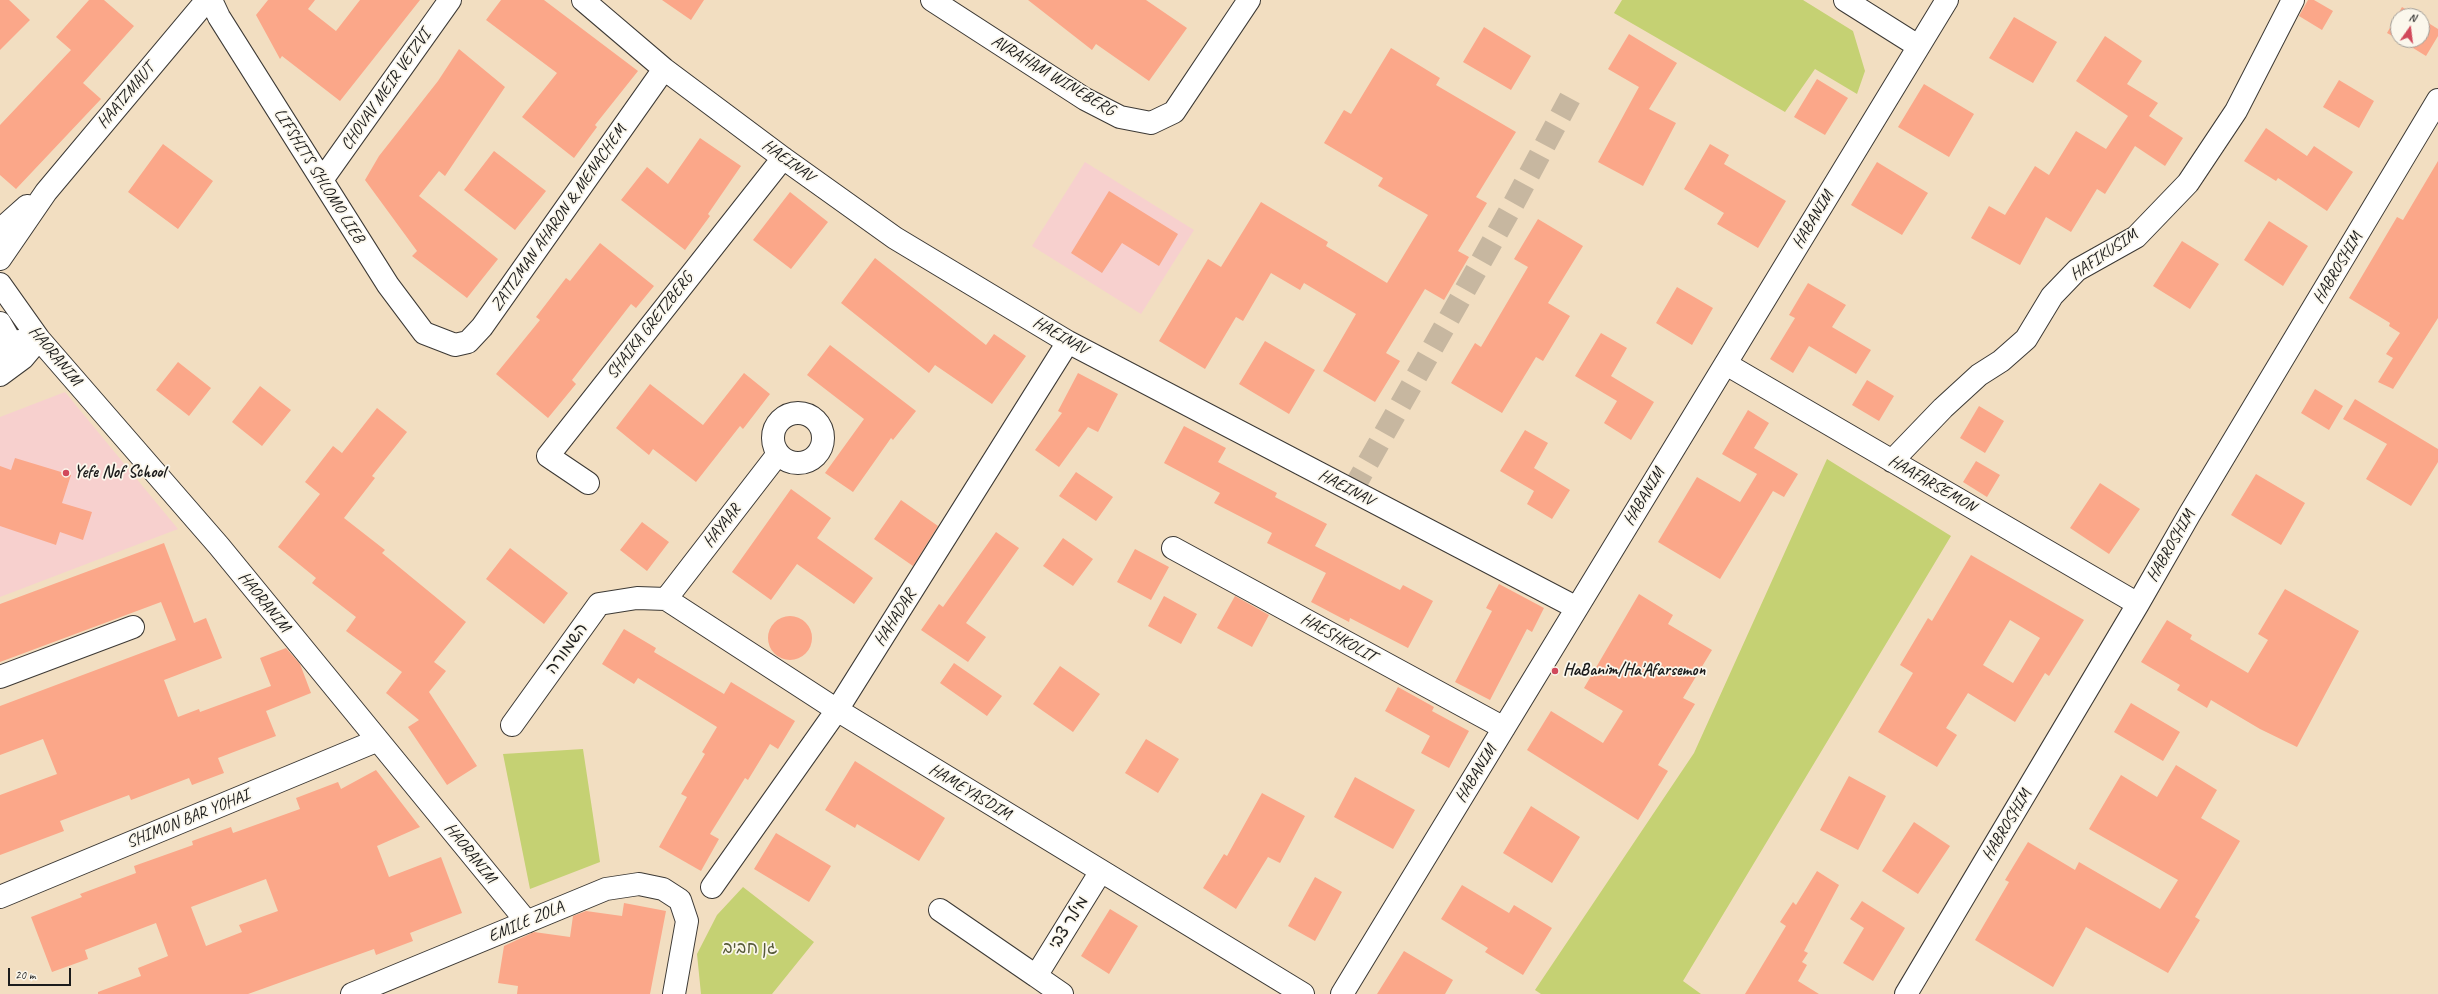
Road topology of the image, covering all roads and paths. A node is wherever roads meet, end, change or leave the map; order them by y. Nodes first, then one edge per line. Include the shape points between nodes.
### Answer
1 (207, 0) edge
2 (211, 0) edge
3 (450, 0) edge
4 (583, 0) edge
5 (932, 0) edge
6 (1249, 0) edge
7 (1845, 0) edge
8 (1947, 0) edge
9 (2293, 0) edge
10 (1918, 46) junction
11 (664, 69) junction
12 (2438, 100) edge
13 (783, 158) junction
14 (322, 180) junction
15 (46, 192) junction
16 (10, 216) edge
17 (0, 230) edge
18 (0, 259) edge
19 (0, 284) edge
20 (0, 323) edge
21 (39, 340) junction
22 (440, 340) joint
23 (1068, 342) junction
24 (5, 348) edge
25 (1726, 364) junction
26 (0, 375) edge
27 (778, 454) dead end
28 (1892, 461) junction
29 (588, 484) dead end
30 (1173, 548) dead end
31 (666, 599) junction
32 (2138, 604) junction
33 (1577, 608) junction
34 (133, 627) dead end
35 (0, 677) edge
36 (837, 710) junction
37 (512, 726) dead end
38 (1504, 728) junction
39 (376, 741) junction
40 (1101, 871) junction
41 (712, 888) dead end
42 (0, 897) edge
43 (940, 910) dead end
44 (527, 922) junction
45 (1036, 976) junction
46 (352, 994) edge
47 (674, 994) edge
48 (1062, 994) edge
49 (1303, 994) edge
50 (1342, 994) edge
51 (1906, 994) edge

1 - 15 street, HAATZMAUT
2 - 14 street, LIFSHITS SHLOMO LIEB
3 - 14 street, CHOVAV MEIR VETZVI
4 - 11 street, HAEINAV
5 - 6 street, AVRAHAM WINEBERG via 1085,99 1120,117 1151,123 1174,112
7 - 10 street
8 - 10 street, HABANIM
9 - 28 street, HAFIKUSIM via 2236,111 2188,183 2136,237 2077,270 2052,296 2026,339 2001,361 1979,375
10 - 25 street, HABANIM
11 - 13 street, HAEINAV
11 - 22 street, ZATTZMAN AHARON & MENACHEM via 482,327 468,342 455,345
12 - 32 street, HABROSHIM
13 - 23 street, HAEINAV via 895,238
13 - 29 street, SHAIKA GRETZBERG via 548,456
14 - 22 street, LIFSHITS SHLOMO LIEB via 388,285 424,332
15 - 16 street, HAATZMAUT
15 - 18 street, HAATZMAUT
16 - 17 street, HAATZMAUT
19 - 21 street, HAORANIM
20 - 24 street, HAORANIM
21 - 24 street
21 - 26 street via 23,358
21 - 39 street, HAORANIM via 219,546
23 - 33 street, HAEINAV
23 - 36 street, HAHADAR
25 - 28 street, HAAFARSEMON
25 - 33 street, HABANIM
27 - 31 street, HAYAAR
28 - 32 street, HAAFARSEMON
30 - 38 street, HAESHKOLIT
31 - 36 street, HAMEYASDIM
31 - 37 street, השמורה via 637,598 599,604
32 - 51 street, HABROSHIM
33 - 38 street, HABANIM
34 - 35 street
36 - 40 street, HAMEYASDIM
36 - 41 street, HAHADAR
38 - 50 street, HABANIM
39 - 42 street, SHIMON BAR YOHAI
39 - 44 street, HAORANIM
40 - 45 street, מילר צבי
40 - 49 street, HAMEYASDIM
43 - 45 street
44 - 46 street, EMILE ZOLA
44 - 47 street, EMILE ZOLA via 606,888 639,884 663,889 680,900 686,921
45 - 48 street

